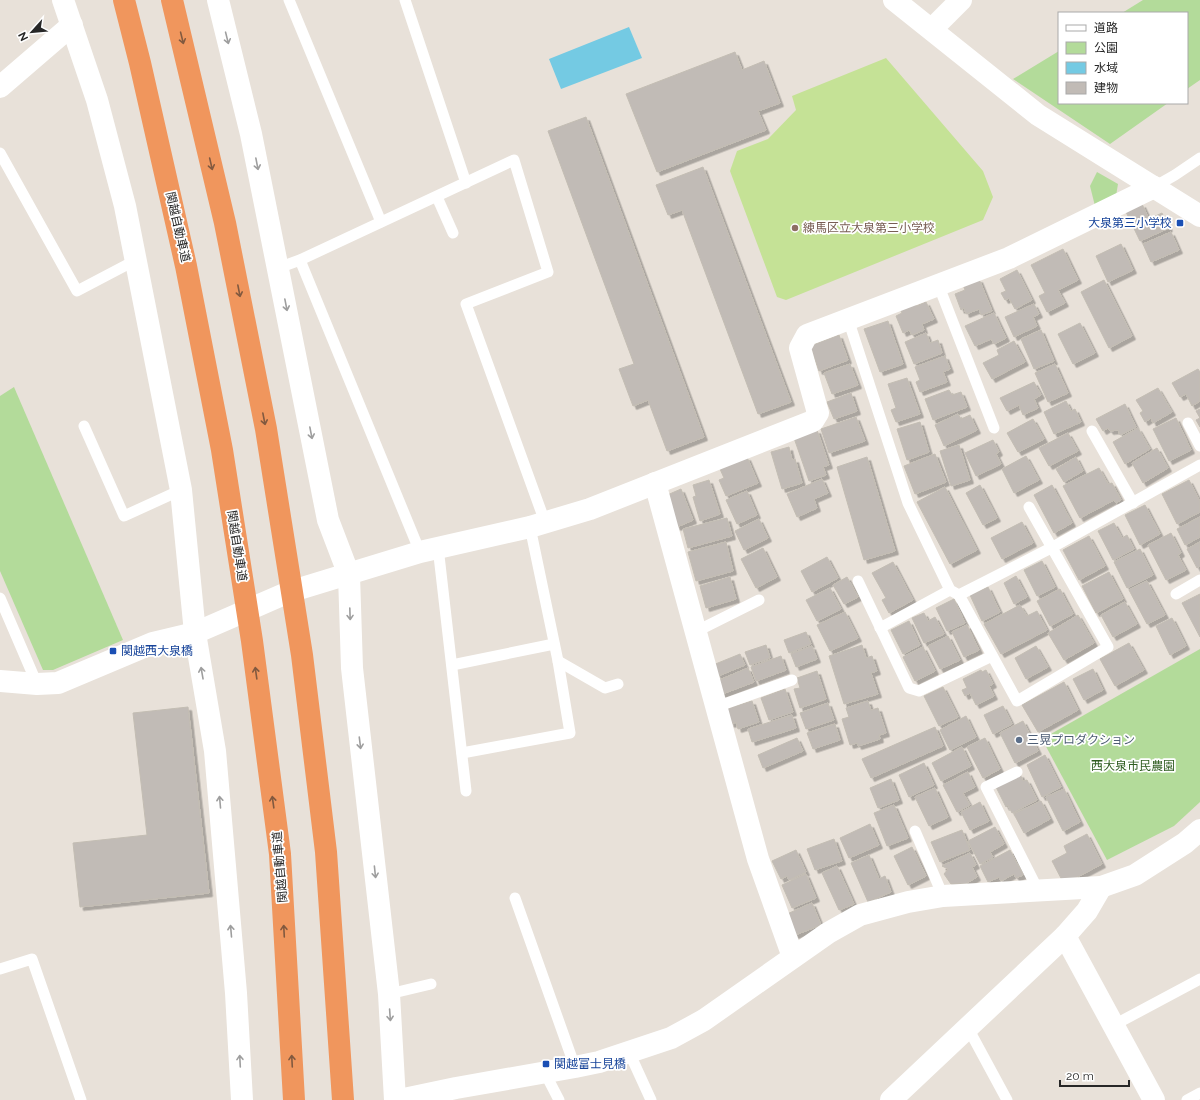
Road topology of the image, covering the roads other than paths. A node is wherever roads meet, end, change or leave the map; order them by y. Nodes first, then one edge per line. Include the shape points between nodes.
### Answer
1 (64, 0) edge
2 (124, 0) edge
3 (172, 0) edge
4 (218, 0) edge
5 (289, 0) edge
6 (405, 0) edge
7 (894, 0) edge
8 (961, 0) edge
9 (72, 25) junction
10 (932, 29) junction
11 (0, 85) edge
12 (0, 153) edge
13 (1200, 158) edge
14 (466, 183) junction
15 (1154, 187) junction
16 (437, 197) junction
17 (1200, 216) edge
18 (380, 222) junction
19 (452, 233) dead end
20 (136, 260) junction
21 (300, 260) junction
22 (278, 268) junction
23 (938, 284) junction
24 (848, 320) junction
25 (1188, 423) dead end
26 (84, 426) dead end
27 (994, 428) dead end
28 (1092, 431) dead end
29 (1200, 446) edge
30 (1200, 465) edge
31 (655, 483) junction
32 (181, 490) junction
33 (1133, 503) junction
34 (1029, 507) dead end
35 (538, 524) junction
36 (1051, 548) junction
37 (429, 549) junction
38 (341, 576) junction
39 (1200, 580) edge
40 (858, 581) dead end
41 (955, 592) junction
42 (1176, 594) dead end
43 (0, 598) edge
44 (758, 600) dead end
45 (880, 628) junction
46 (202, 630) junction
47 (695, 632) junction
48 (554, 644) junction
49 (992, 656) junction
50 (558, 661) junction
51 (452, 665) junction
52 (792, 680) dead end
53 (0, 681) edge
54 (37, 684) junction
55 (618, 684) dead end
56 (716, 707) junction
57 (462, 753) junction
58 (1016, 772) dead end
59 (466, 791) dead end
60 (1200, 830) edge
61 (915, 831) dead end
62 (1101, 887) junction
63 (1039, 892) junction
64 (943, 896) junction
65 (515, 898) dead end
66 (1065, 936) junction
67 (793, 956) junction
68 (0, 969) edge
69 (1200, 979) edge
70 (431, 984) dead end
71 (389, 994) junction
72 (1114, 1025) junction
73 (968, 1028) junction
74 (629, 1052) junction
75 (576, 1067) junction
76 (546, 1073) junction
77 (1200, 1093) edge
78 (459, 1094) edge
79 (81, 1100) edge
80 (242, 1100) edge
81 (294, 1100) edge
82 (343, 1100) edge
83 (395, 1100) edge
84 (399, 1100) edge
85 (558, 1100) edge
86 (651, 1100) edge
87 (891, 1100) edge
88 (1007, 1100) edge
89 (1154, 1100) edge
90 (1187, 1100) edge

1 - 9 street
81 -> 2 highway, 関越自動車道 via 280,854 252,641 222,450 186,266
3 -> 82 highway via 225,223 258,391 301,647 326,852
4 -> 22 street via 252,134
5 - 18 lane
6 - 14 lane
7 - 10 street
8 - 10 street
9 - 11 street
9 - 20 street via 113,157
10 - 15 street via 1038,115
12 - 20 lane via 77,291
13 - 15 lane
14 - 16 lane
14 - 35 lane via 514,160 548,272 466,304
15 - 17 street
15 - 23 street via 1009,258
16 - 18 lane
16 - 19 lane
18 - 21 lane
20 - 32 street
21 - 22 lane
21 - 37 lane
22 -> 38 street
23 - 24 street
23 - 27 lane
24 - 31 street via 807,335 800,348 818,413 813,421
24 - 41 lane via 908,503
25 - 29 lane
26 - 32 lane via 124,516
28 - 33 lane
30 - 33 lane
31 - 35 street via 590,509
31 - 47 street
32 - 46 street
33 - 36 lane
34 - 36 lane
35 - 37 street
35 - 48 lane
36 - 41 lane
36 - 49 lane via 1108,647 1017,701
37 - 38 street
37 - 51 lane
38 - 46 street via 289,592
38 -> 71 street
39 - 42 lane
40 - 45 lane
41 - 45 lane
41 - 49 lane
43 - 54 lane
44 - 47 lane
45 - 49 lane via 908,688 919,691
46 - 54 street via 153,643 58,683
80 -> 46 street via 236,985
47 - 56 street
48 - 50 lane
48 - 51 lane
50 - 55 lane via 605,688
50 - 57 lane via 570,733
51 - 57 lane
52 - 56 lane
53 - 54 street
56 - 67 street via 758,858
57 - 59 lane
58 - 63 lane via 986,787
60 - 62 street via 1185,843 1135,875
61 - 64 lane
62 - 63 street
62 - 66 street via 1087,911
63 - 64 street
64 - 67 street via 860,915
65 - 75 lane
66 - 72 street
66 - 73 street
67 - 74 street via 704,1020 671,1038
68 - 79 lane via 32,959
69 - 72 lane
70 - 71 lane
71 -> 83 street
72 - 89 street
73 - 87 street
73 - 88 lane
74 - 75 street
74 - 86 lane
75 - 76 street
76 - 78 street
76 - 85 lane
77 - 90 lane
78 - 84 street

